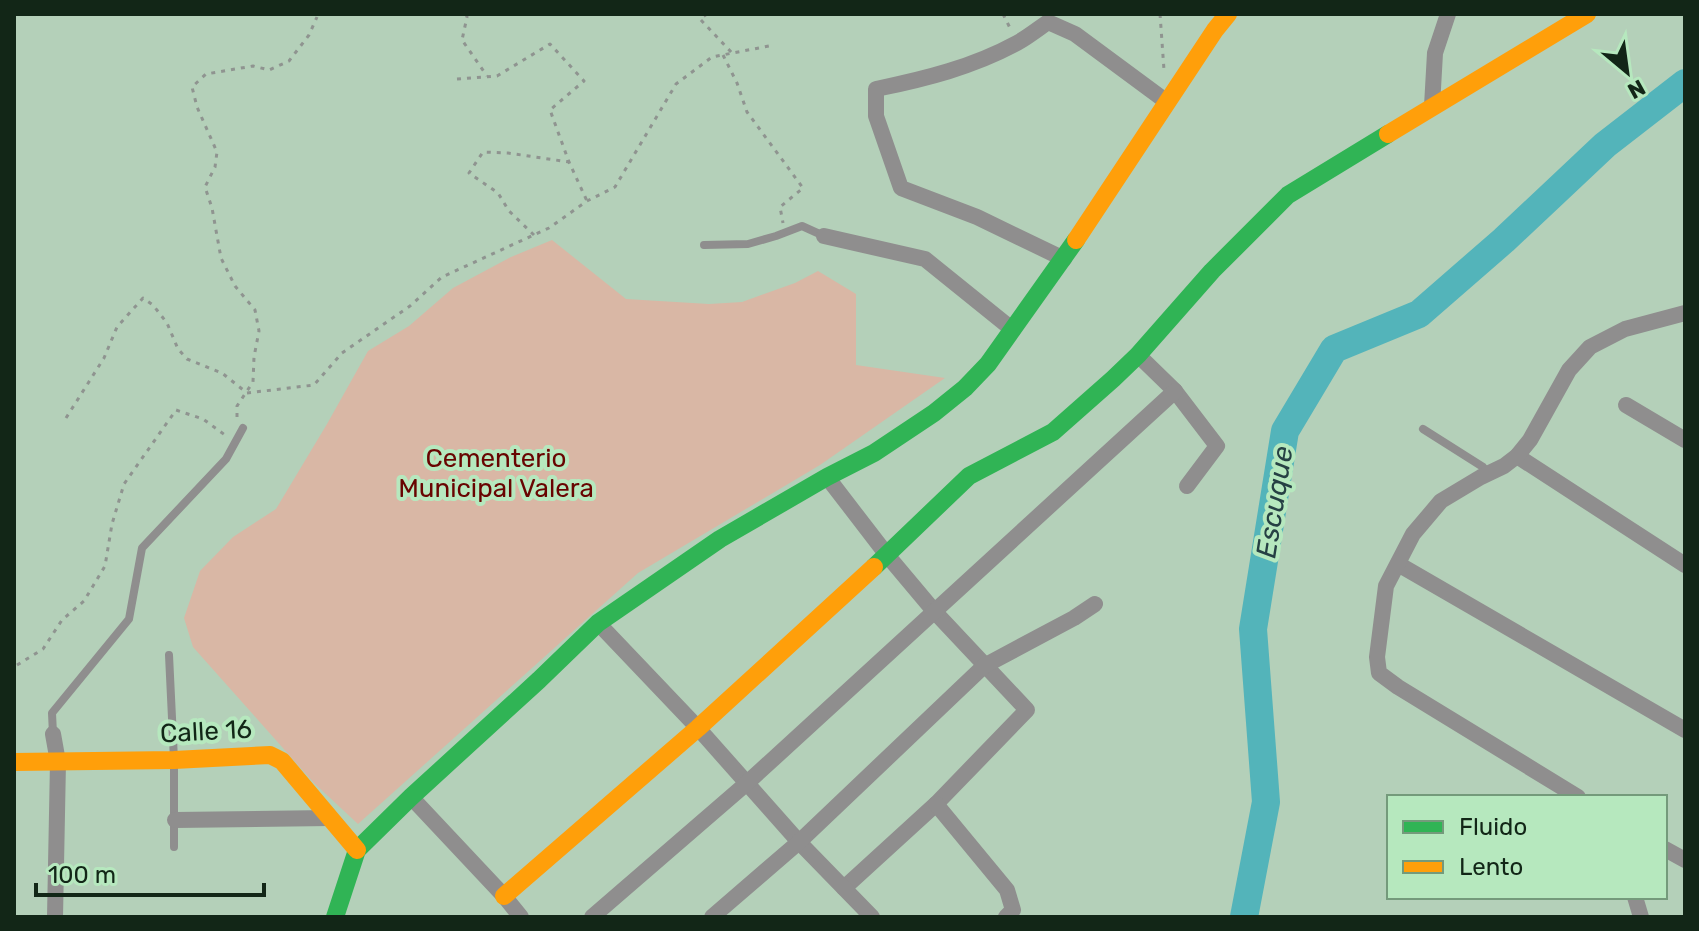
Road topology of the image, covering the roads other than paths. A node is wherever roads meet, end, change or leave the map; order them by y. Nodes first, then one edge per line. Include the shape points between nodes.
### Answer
1 (1228, 14) edge
2 (1448, 14) edge
3 (1587, 14) edge
4 (1167, 102) junction
5 (1432, 106) junction
6 (824, 236) joint
7 (704, 245) dead end
8 (1064, 259) junction
9 (1685, 313) edge
10 (1013, 330) junction
11 (1138, 355) junction
12 (1175, 391) junction
13 (1626, 405) dead end
14 (243, 428) road end
15 (1423, 429) dead end
16 (1685, 440) edge
17 (1517, 456) junction
18 (1488, 473) junction
19 (827, 477) junction
20 (1187, 486) dead end
21 (887, 555) junction
22 (1398, 564) junction
23 (1685, 565) edge
24 (1095, 604) dead end
25 (934, 611) junction
26 (598, 623) junction
27 (169, 655) dead end
28 (984, 666) junction
29 (698, 728) junction
30 (1685, 730) edge
31 (53, 734) joint
32 (174, 760) junction
33 (14, 762) edge
34 (58, 762) junction
35 (747, 783) junction
36 (1575, 795) edge
37 (411, 797) junction
38 (936, 804) junction
39 (330, 818) junction
40 (175, 820) junction
41 (799, 842) junction
42 (174, 847) dead end
43 (357, 850) junction
44 (1667, 850) edge
45 (1685, 860) edge
46 (844, 888) junction
47 (504, 896) junction
48 (55, 917) edge
49 (335, 917) edge
50 (521, 917) edge
51 (592, 917) edge
52 (712, 917) edge
53 (872, 917) edge
54 (1006, 917) edge

1 - 4 main road
2 - 5 street via 1435,53
3 - 5 main road
4 - 8 main road
4 - 8 street via 1075,34 1048,22 975,63 876,89 876,116 901,188
5 - 11 main road via 1288,195
6 - 7 lane via 802,226 748,244
6 - 10 street via 925,259
8 - 10 main road
9 - 17 street via 1625,329 1590,347 1569,370
10 - 19 main road via 988,364 934,413
11 - 12 street
11 - 21 main road via 1053,432 969,476
12 - 20 street via 1217,446
12 - 25 street
13 - 16 street
14 - 31 lane via 226,459 142,548 129,619 52,713
15 - 18 lane
17 - 18 street
17 - 23 street
18 - 22 street via 1441,501 1413,534
19 - 21 street
19 - 26 main road via 720,539
21 - 25 street
21 - 29 main road
22 - 30 street
22 - 36 street via 1386,586 1379,673
24 - 28 street
25 - 28 street
25 - 35 street
26 - 29 street
26 - 37 main road
27 - 32 lane
28 - 38 street via 1027,710
28 - 41 street
29 - 35 street
29 - 47 main road
31 - 34 street
32 - 34 main road, Calle 16
32 - 39 main road, Calle 16 via 270,755 282,761
32 - 40 lane
33 - 34 main road, Calle 16
34 - 48 street
35 - 41 street
35 - 51 street
37 - 43 main road
37 - 47 street
38 - 46 street
38 - 54 street via 1007,890 1013,910
39 - 40 street
39 - 43 main road, Calle 16
40 - 42 lane
41 - 46 street
41 - 52 street
43 - 49 main road
44 - 45 street
46 - 53 street
47 - 50 street

